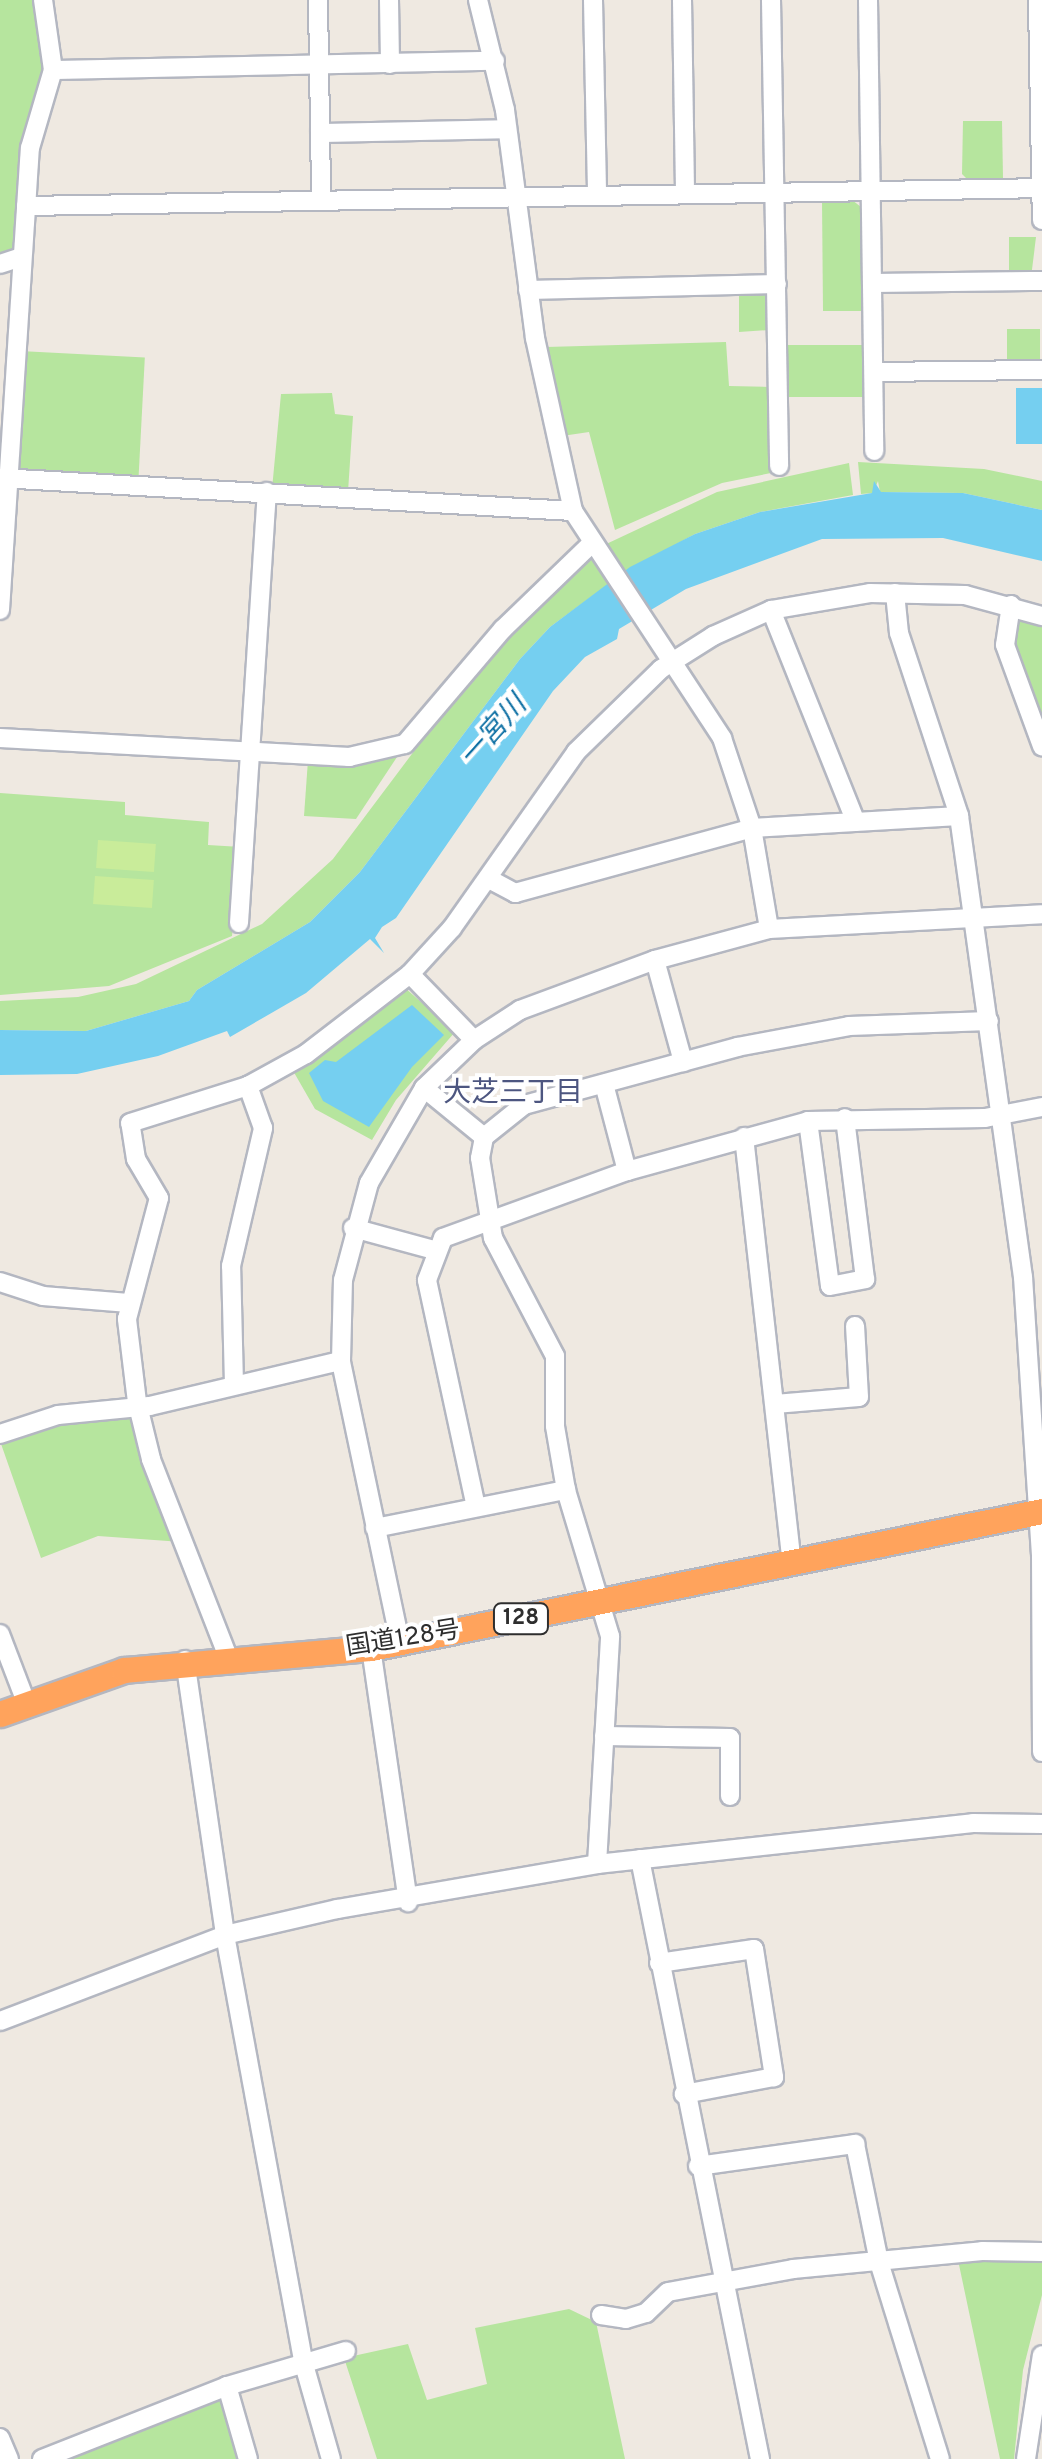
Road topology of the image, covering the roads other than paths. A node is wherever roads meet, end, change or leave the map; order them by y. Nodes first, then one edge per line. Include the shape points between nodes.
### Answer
1 (43, 0) edge
2 (318, 0) edge
3 (389, 0) edge
4 (478, 0) edge
5 (593, 0) edge
6 (682, 0) edge
7 (772, 0) edge
8 (868, 0) edge
9 (1038, 0) edge
10 (495, 61) junction
11 (390, 64) junction
12 (319, 66) junction
13 (54, 70) junction
14 (1041, 94) edge
15 (507, 129) junction
16 (320, 133) junction
17 (1042, 188) edge
18 (871, 189) junction
19 (774, 191) junction
20 (685, 193) junction
21 (597, 194) junction
22 (515, 196) junction
23 (321, 200) junction
24 (26, 206) junction
25 (1042, 220) edge
26 (21, 256) junction
27 (0, 264) edge
28 (1042, 282) edge
29 (872, 283) junction
30 (777, 284) junction
31 (528, 290) junction
32 (1042, 370) edge
33 (874, 372) junction
34 (874, 451) dead end
35 (778, 466) dead end
36 (3, 478) edge
37 (267, 492) junction
38 (573, 511) junction
39 (591, 544) junction
40 (895, 593) junction
41 (1011, 605) junction
42 (0, 610) edge
43 (771, 610) junction
44 (1042, 616) edge
45 (674, 660) junction
46 (1038, 723) edge
47 (0, 738) edge
48 (1042, 746) edge
49 (254, 751) junction
50 (959, 816) junction
51 (856, 822) junction
52 (752, 828) junction
53 (489, 879) junction
54 (1042, 914) edge
55 (973, 918) junction
56 (238, 923) dead end
57 (769, 930) junction
58 (655, 960) junction
59 (410, 974) junction
60 (989, 1021) junction
61 (474, 1040) junction
62 (683, 1062) junction
63 (604, 1084) junction
64 (248, 1086) junction
65 (424, 1088) junction
66 (1042, 1106) edge
67 (998, 1116) junction
68 (844, 1118) junction
69 (808, 1120) junction
70 (484, 1137) junction
71 (744, 1138) junction
72 (627, 1171) junction
73 (489, 1216) junction
74 (353, 1228) junction
75 (434, 1250) junction
76 (0, 1282) edge
77 (129, 1303) junction
78 (854, 1326) dead end
79 (340, 1360) junction
80 (234, 1385) junction
81 (138, 1402) junction
82 (775, 1404) junction
83 (0, 1434) edge
84 (566, 1490) junction
85 (476, 1507) junction
86 (1040, 1511) edge
87 (375, 1528) junction
88 (792, 1562) junction
89 (598, 1604) junction
90 (0, 1634) edge
91 (400, 1642) junction
92 (371, 1648) junction
93 (228, 1657) junction
94 (184, 1660) junction
95 (26, 1702) junction
96 (0, 1714) edge
97 (604, 1736) junction
98 (1042, 1752) edge
99 (730, 1796) dead end
100 (1042, 1824) edge
101 (640, 1859) junction
102 (597, 1864) junction
103 (408, 1902) junction
104 (224, 1935) junction
105 (660, 1962) junction
106 (0, 2021) edge
107 (684, 2094) junction
108 (698, 2166) junction
109 (1042, 2252) edge
110 (879, 2262) junction
111 (719, 2280) junction
112 (601, 2314) dead end
113 (346, 2352) dead end
114 (1042, 2355) edge
115 (303, 2361) junction
116 (227, 2386) junction
117 (0, 2438) edge
118 (9, 2459) edge
119 (42, 2459) edge
120 (248, 2459) edge
121 (331, 2459) edge
122 (760, 2459) edge
123 (940, 2459) edge
124 (1026, 2459) edge

1 - 13 street
2 - 12 street
3 - 11 street
4 - 10 street
5 - 21 street
6 - 20 street
7 - 19 street
8 - 18 street
9 - 14 street
10 - 11 street
10 - 15 street
11 - 12 street
12 - 13 street
12 - 16 street
13 - 24 street via 30,148
14 - 17 street
15 - 16 street
15 - 22 street
16 - 23 street
17 - 18 street
17 - 25 street
18 - 19 street
18 - 29 street
19 - 20 street
19 - 30 street
20 - 21 street
21 - 22 street
22 - 23 street
22 - 31 street
23 - 24 street
24 - 26 street
26 - 27 street
26 - 36 street
28 - 29 street
29 - 33 street
30 - 31 street
30 - 35 street
31 - 38 street
32 - 33 street
33 - 34 street
36 - 37 street
36 - 42 street
37 - 38 street
37 - 49 street
38 - 39 street
39 - 45 street
39 - 49 street via 503,629 404,744 350,757
40 - 41 street via 965,594
40 - 43 street
40 - 50 street via 899,634
41 - 44 street
41 - 46 street via 1005,645
43 - 45 street
43 - 51 street
45 - 52 street via 722,738
45 - 53 street via 576,752
46 - 48 street
47 - 49 street
49 - 56 street
50 - 51 street
50 - 55 street
51 - 52 street
52 - 53 street via 532,891 515,894
52 - 57 street
53 - 59 street
54 - 55 street
55 - 57 street
55 - 60 street
57 - 58 street
58 - 61 street via 567,988
58 - 62 street
59 - 61 street
59 - 64 street via 306,1054
60 - 62 street via 849,1026
60 - 67 street
61 - 65 street
62 - 63 street
63 - 70 street via 524,1106
63 - 72 street
64 - 77 street via 130,1123 136,1159 159,1198
64 - 80 street via 264,1128 231,1266
65 - 70 street
65 - 74 street via 384,1149
66 - 67 street
67 - 68 street
67 - 86 street via 1023,1277
68 - 69 street
68 - 69 street via 865,1279 830,1286
69 - 71 street
70 - 73 street via 480,1158
71 - 72 street
71 - 82 street
72 - 73 street
73 - 75 street via 443,1238
73 - 84 street via 493,1238 555,1356 554,1426
74 - 75 street
74 - 79 street via 342,1280
75 - 85 street via 427,1280
76 - 77 street via 44,1296
77 - 81 street
78 - 82 street via 859,1397
79 - 80 street
79 - 87 street
80 - 81 street via 150,1406
81 - 83 street via 58,1415
81 - 93 street via 151,1458
82 - 88 street
84 - 85 street
84 - 89 street
85 - 87 street
86 - 88 highway, 国道128号 / 128
86 - 98 street
87 - 91 street
88 - 89 highway, 国道128号 / 128
89 - 91 highway, 国道128号 / 128
89 - 97 street via 611,1650
90 - 95 street
91 - 92 highway, 国道128号 / 128
92 - 93 highway, 国道128号 / 128
92 - 103 street
93 - 94 highway, 国道128号 / 128
94 - 95 highway, 国道128号 / 128 via 124,1670
94 - 104 street
95 - 96 highway, 国道128号 / 128
97 - 99 street via 730,1738
97 - 102 street
100 - 101 street via 974,1823
101 - 102 street
101 - 105 street
102 - 103 street
103 - 104 street
104 - 106 street
104 - 115 street
105 - 107 street
105 - 107 street via 754,1949 774,2078
107 - 108 street
108 - 110 street via 855,2144
108 - 111 street
109 - 110 street
110 - 111 street
110 - 123 street
111 - 112 street via 668,2292 646,2313 626,2319
111 - 122 street
113 - 115 street
114 - 124 street
115 - 116 street
115 - 121 street
116 - 119 street
116 - 120 street
117 - 118 street

